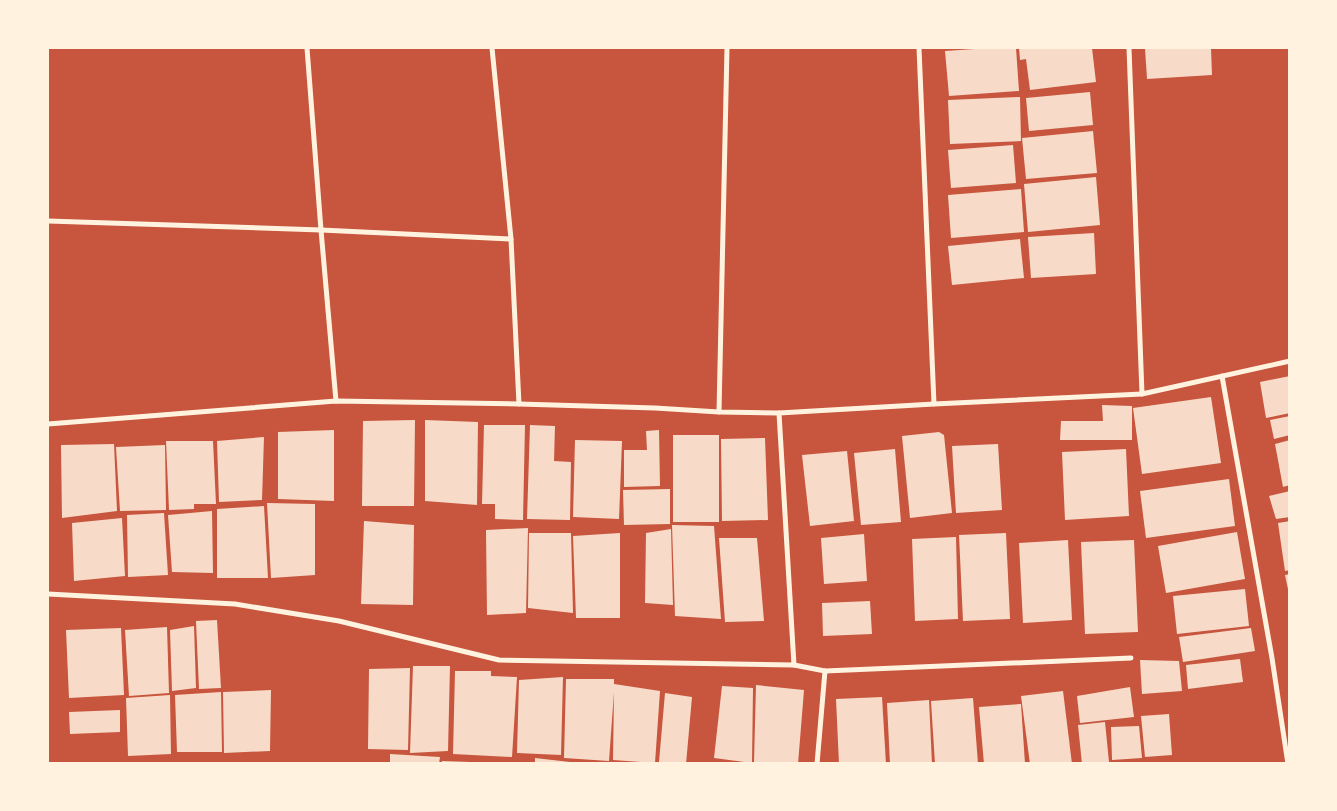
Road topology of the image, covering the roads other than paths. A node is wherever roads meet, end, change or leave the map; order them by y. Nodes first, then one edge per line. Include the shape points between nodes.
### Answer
1 (307, 48) edge
2 (492, 48) edge
3 (726, 48) edge
4 (919, 48) edge
5 (1129, 48) edge
6 (48, 221) edge
7 (321, 230) junction
8 (511, 239) junction
9 (1290, 361) edge
10 (1222, 376) junction
11 (1142, 394) junction
12 (336, 400) junction
13 (519, 404) junction
14 (934, 404) junction
15 (718, 412) junction
16 (779, 413) junction
17 (48, 424) edge
18 (48, 594) edge
19 (1130, 658) dead end
20 (794, 665) junction
21 (825, 671) junction
22 (817, 764) edge
23 (1288, 764) edge

1 - 7 street
2 - 8 street
3 - 15 street
4 - 14 street
5 - 11 street
6 - 7 street
7 - 8 street
7 - 12 street
8 - 13 street
9 - 10 street
10 - 11 street
10 - 23 street
11 - 14 street
12 - 13 street
12 - 17 street
13 - 15 street
14 - 16 street
15 - 16 street
16 - 20 street
18 - 20 street via 235,604 339,621 498,660
19 - 21 street
20 - 21 street
21 - 22 street

